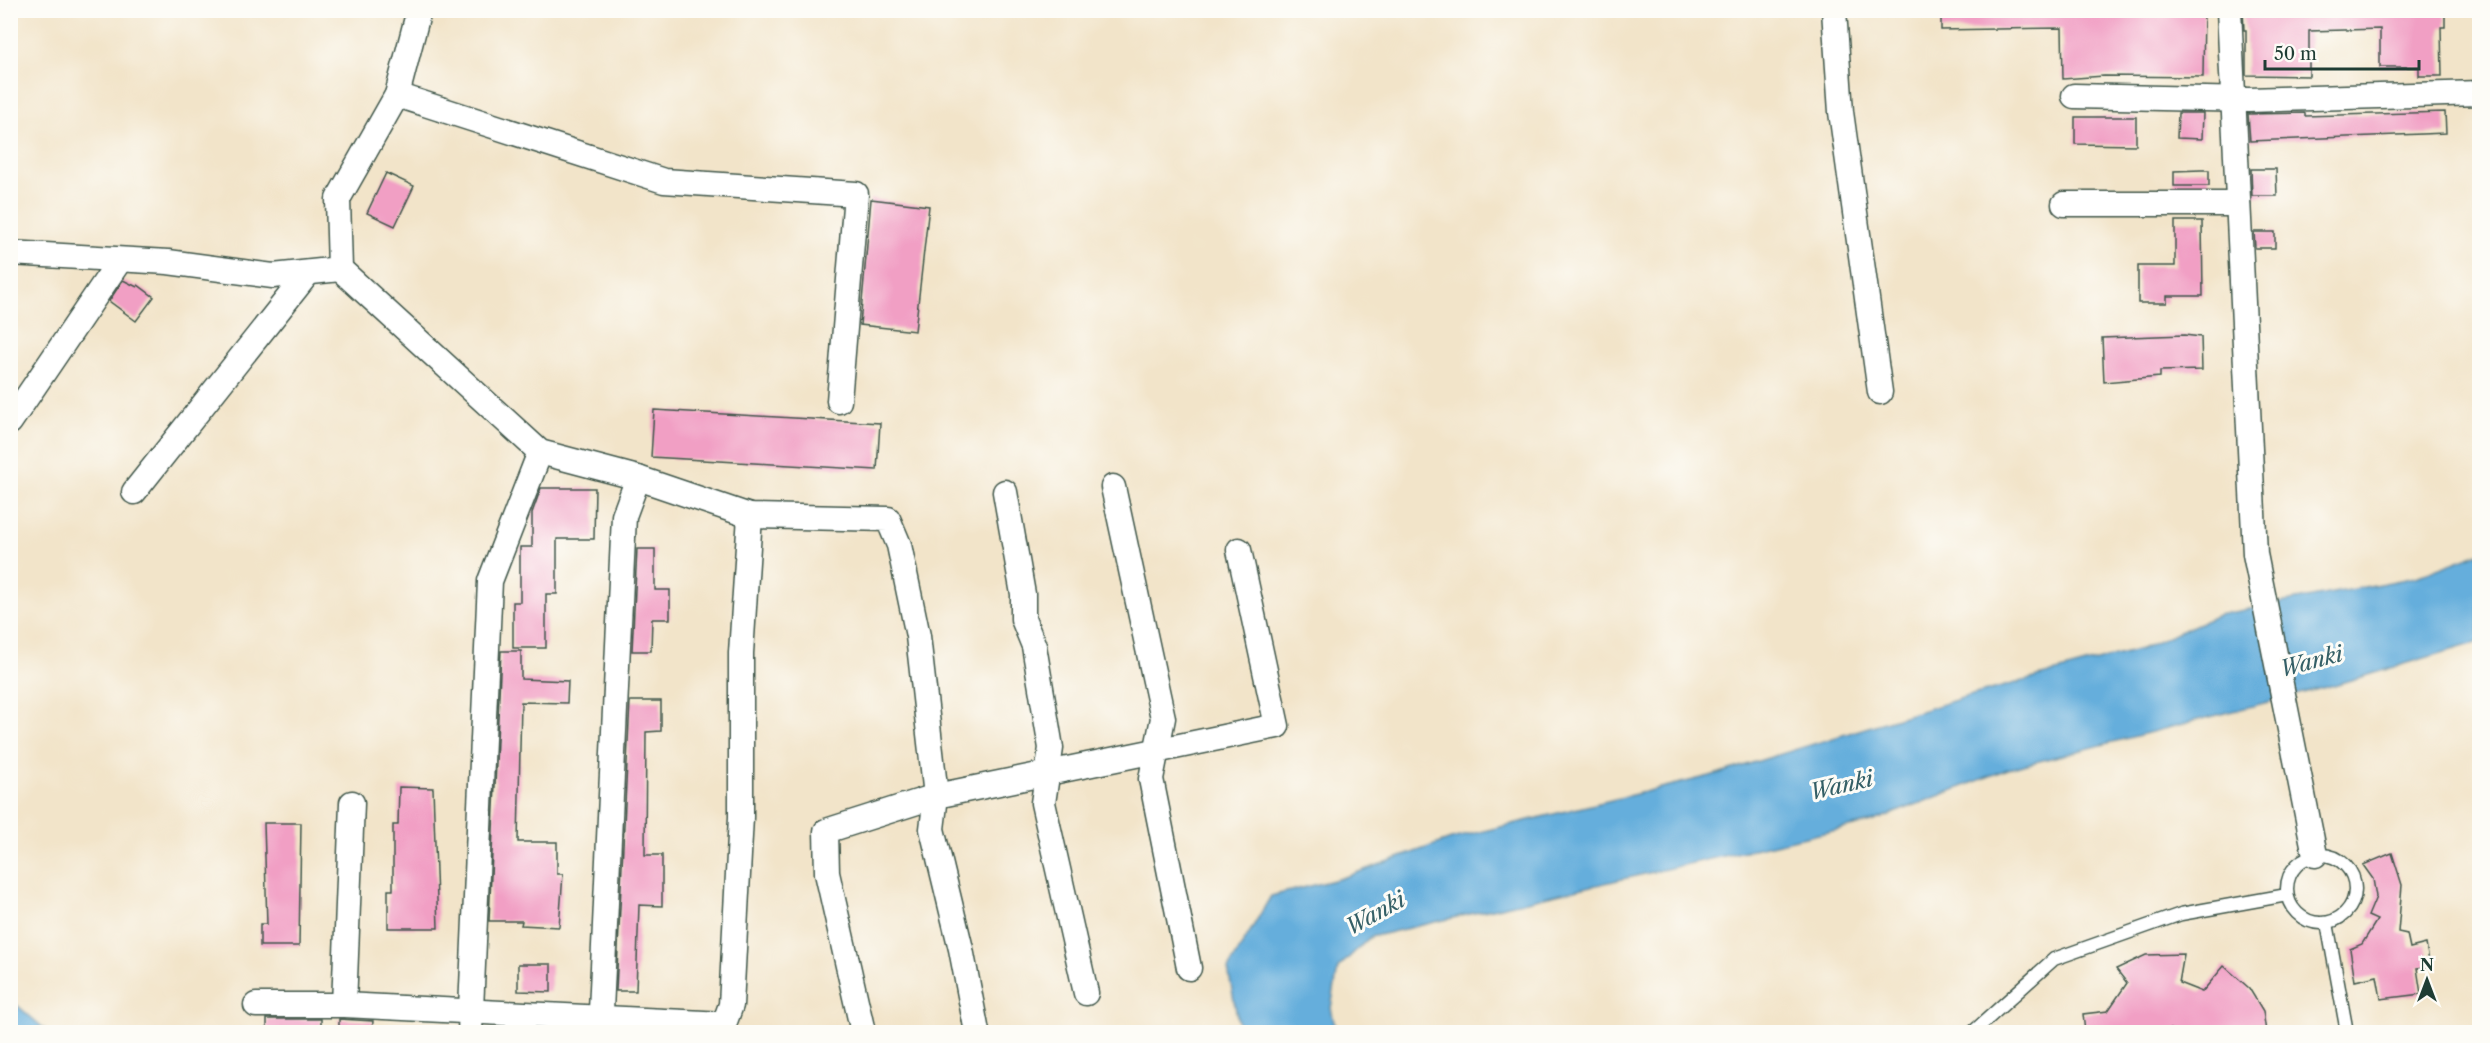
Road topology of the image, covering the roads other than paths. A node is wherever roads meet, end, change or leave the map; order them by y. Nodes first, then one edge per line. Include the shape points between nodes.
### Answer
1 (419, 10) edge
2 (1834, 10) edge
3 (2229, 10) edge
4 (2480, 93) edge
5 (397, 95) junction
6 (2074, 96) dead end
7 (2233, 98) junction
8 (2064, 204) dead end
9 (2238, 204) junction
10 (10, 253) edge
11 (120, 260) junction
12 (340, 269) junction
13 (308, 273) junction
14 (1880, 392) dead end
15 (839, 401) dead end
16 (10, 422) edge
17 (540, 452) junction
18 (638, 478) junction
19 (1113, 487) dead end
20 (134, 492) dead end
21 (1005, 492) dead end
22 (750, 516) junction
23 (1239, 550) dead end
24 (1156, 752) junction
25 (1046, 774) junction
26 (936, 796) junction
27 (352, 803) dead end
28 (2314, 855) junction
29 (2287, 895) junction
30 (2327, 923) junction
31 (1189, 968) dead end
32 (1086, 993) dead end
33 (256, 1005) dead end
34 (344, 1005) junction
35 (470, 1022) edge
36 (600, 1026) edge
37 (724, 1028) edge
38 (863, 1032) edge
39 (977, 1032) edge
40 (1973, 1032) edge
41 (2347, 1032) edge

1 - 5 street
2 - 14 street via 1841,112
3 - 7 street
4 - 7 street
5 - 12 street via 338,199
5 - 15 street via 664,181 856,194
6 - 7 street
7 - 9 street
8 - 9 street
9 - 28 street via 2255,554
10 - 11 street
11 - 13 street via 168,262 273,276
11 - 16 street
12 - 13 street
12 - 17 street
13 - 20 street
17 - 18 street
17 - 35 street via 490,581
18 - 22 street
18 - 36 street via 624,516
19 - 24 street via 1163,718
21 - 25 street via 1023,594 1023,619 1034,646 1051,748
22 - 26 street via 888,519 899,545 918,636
22 - 37 street via 741,653 740,840 731,1005
23 - 24 street via 1276,726
24 - 25 street
24 - 31 street via 1151,779
25 - 26 street
25 - 32 street via 1043,803
26 - 38 street via 826,831 827,873
26 - 39 street via 932,829
27 - 34 street
28 - 29 lane via 2292,869
28 - 30 lane via 2341,860 2355,883 2350,909
29 - 30 lane via 2301,918
29 - 40 lane via 2181,914 2054,959
30 - 41 lane
33 - 34 street
34 - 35 street
35 - 36 street
36 - 37 street

